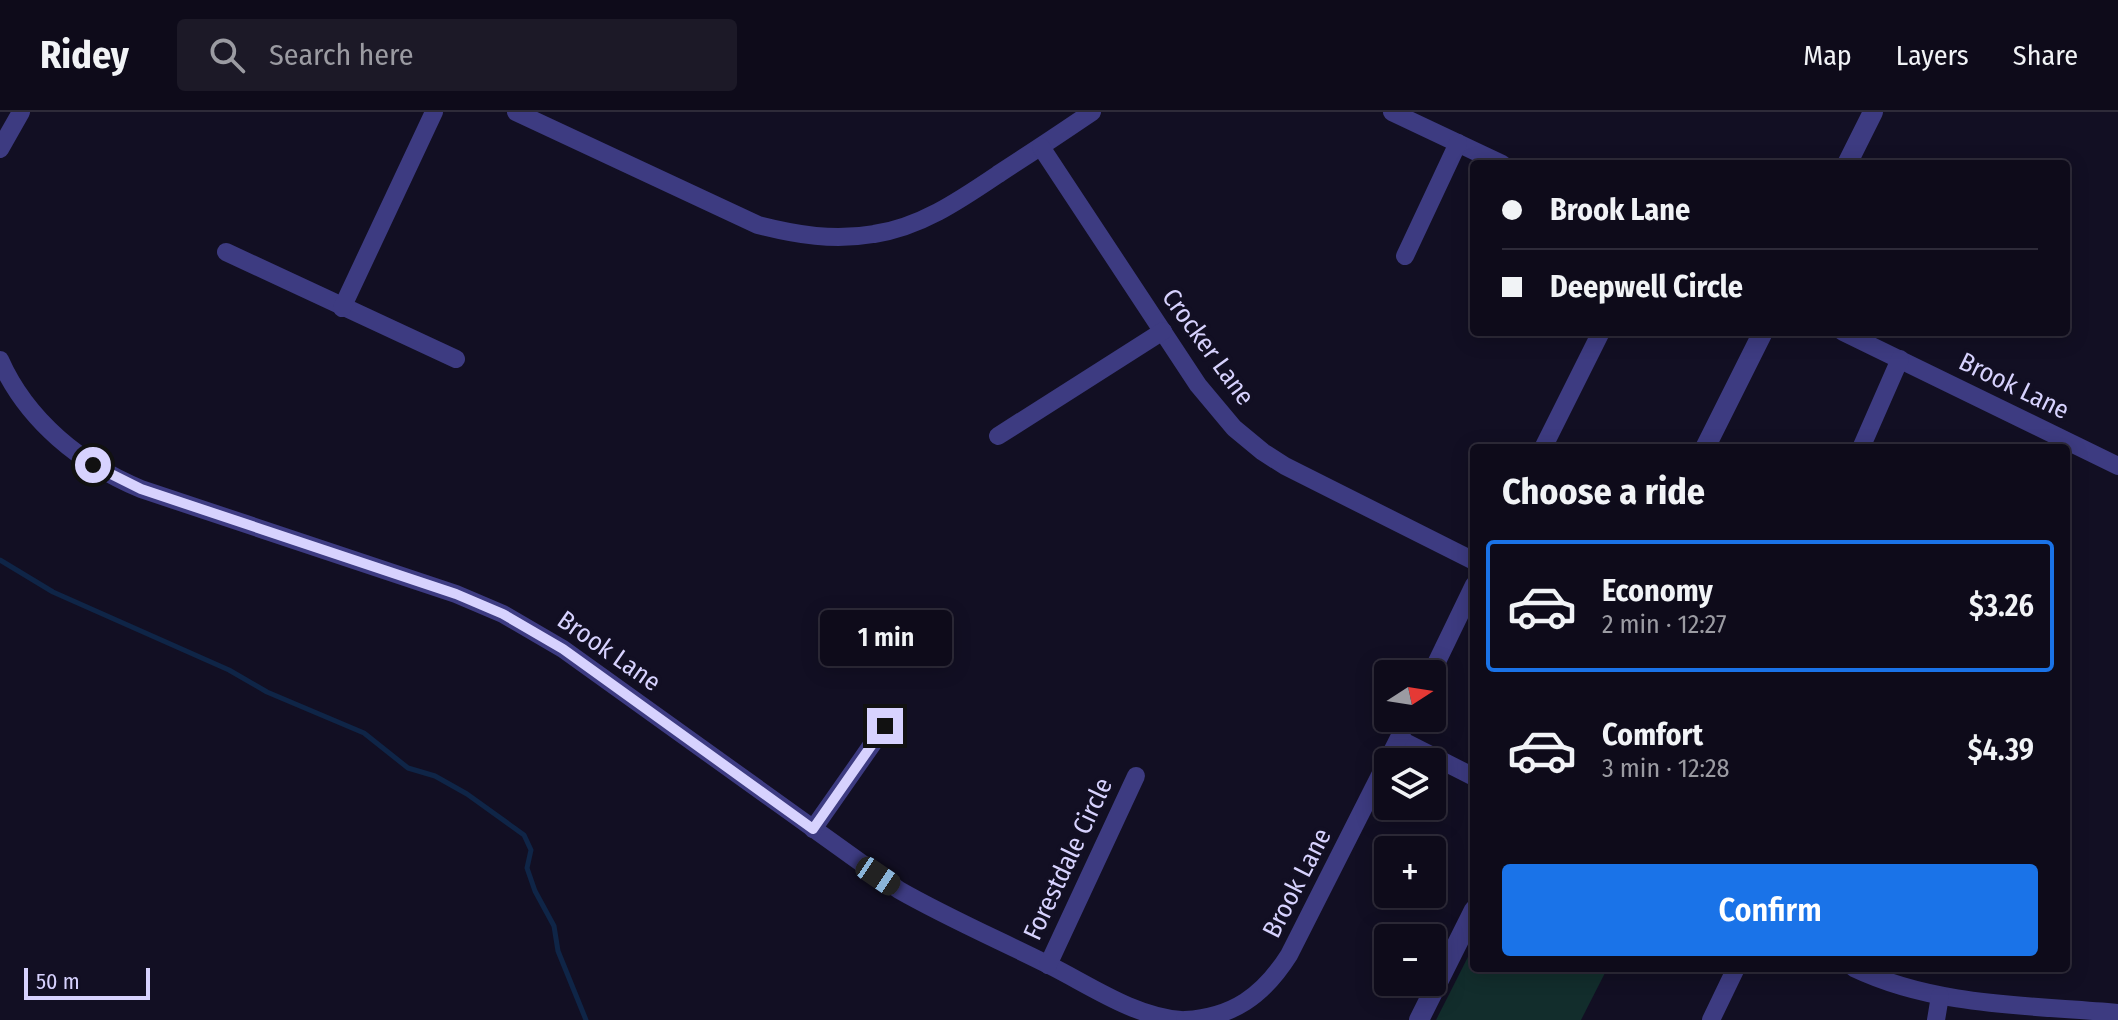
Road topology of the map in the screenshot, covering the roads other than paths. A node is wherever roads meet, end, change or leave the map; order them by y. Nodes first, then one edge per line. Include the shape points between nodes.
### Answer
1 (21, 112) edge
2 (434, 112) edge
3 (516, 112) edge
4 (1092, 112) edge
5 (1392, 112) edge
6 (1873, 112) edge
7 (1458, 143) junction
8 (1041, 147) junction
9 (0, 149) edge
10 (1494, 160) edge
11 (1849, 160) edge
12 (226, 252) dead end
13 (1405, 256) dead end
14 (342, 308) junction
15 (1163, 331) junction
16 (1599, 336) edge
17 (1761, 336) edge
18 (1851, 336) edge
19 (456, 359) dead end
20 (1900, 359) junction
21 (0, 360) edge
22 (998, 436) dead end
23 (1545, 444) edge
24 (1707, 444) edge
25 (1863, 444) edge
26 (2118, 466) edge
27 (1470, 559) edge
28 (1470, 593) edge
29 (1438, 660) edge
30 (885, 726) dead end
31 (1402, 732) edge
32 (1399, 739) junction
33 (1470, 775) edge
34 (1136, 776) dead end
35 (813, 829) junction
36 (1470, 918) edge
37 (1048, 965) junction
38 (1734, 972) edge
39 (1864, 972) edge
40 (1940, 996) junction
41 (2118, 1013) edge
42 (1183, 1020) edge
43 (1419, 1020) edge
44 (1711, 1020) edge
45 (1936, 1020) edge

1 - 9 street
2 - 14 street
3 - 8 street via 758,225 829,238 875,234 921,220
4 - 8 street
5 - 7 street
6 - 11 street
7 - 10 street
7 - 13 street
8 - 15 street, Crocker Lane
12 - 14 street
14 - 19 street
15 - 22 street
15 - 27 street, Crocker Lane via 1221,414 1263,452
16 - 23 street
17 - 24 street
18 - 20 street, Brook Lane
20 - 25 street
20 - 26 street, Brook Lane
21 - 35 street, Brook Lane via 39,419 93,465 141,489 503,614 563,649
28 - 29 street
30 - 35 street
31 - 32 street, Brook Lane
32 - 33 street
32 - 42 street, Brook Lane via 1277,974 1239,1006
34 - 37 street, Forestdale Circle
35 - 37 street, Brook Lane via 899,890
36 - 43 street
37 - 42 street, Brook Lane via 1141,1013
38 - 44 street
39 - 40 street
40 - 41 street
40 - 45 street

